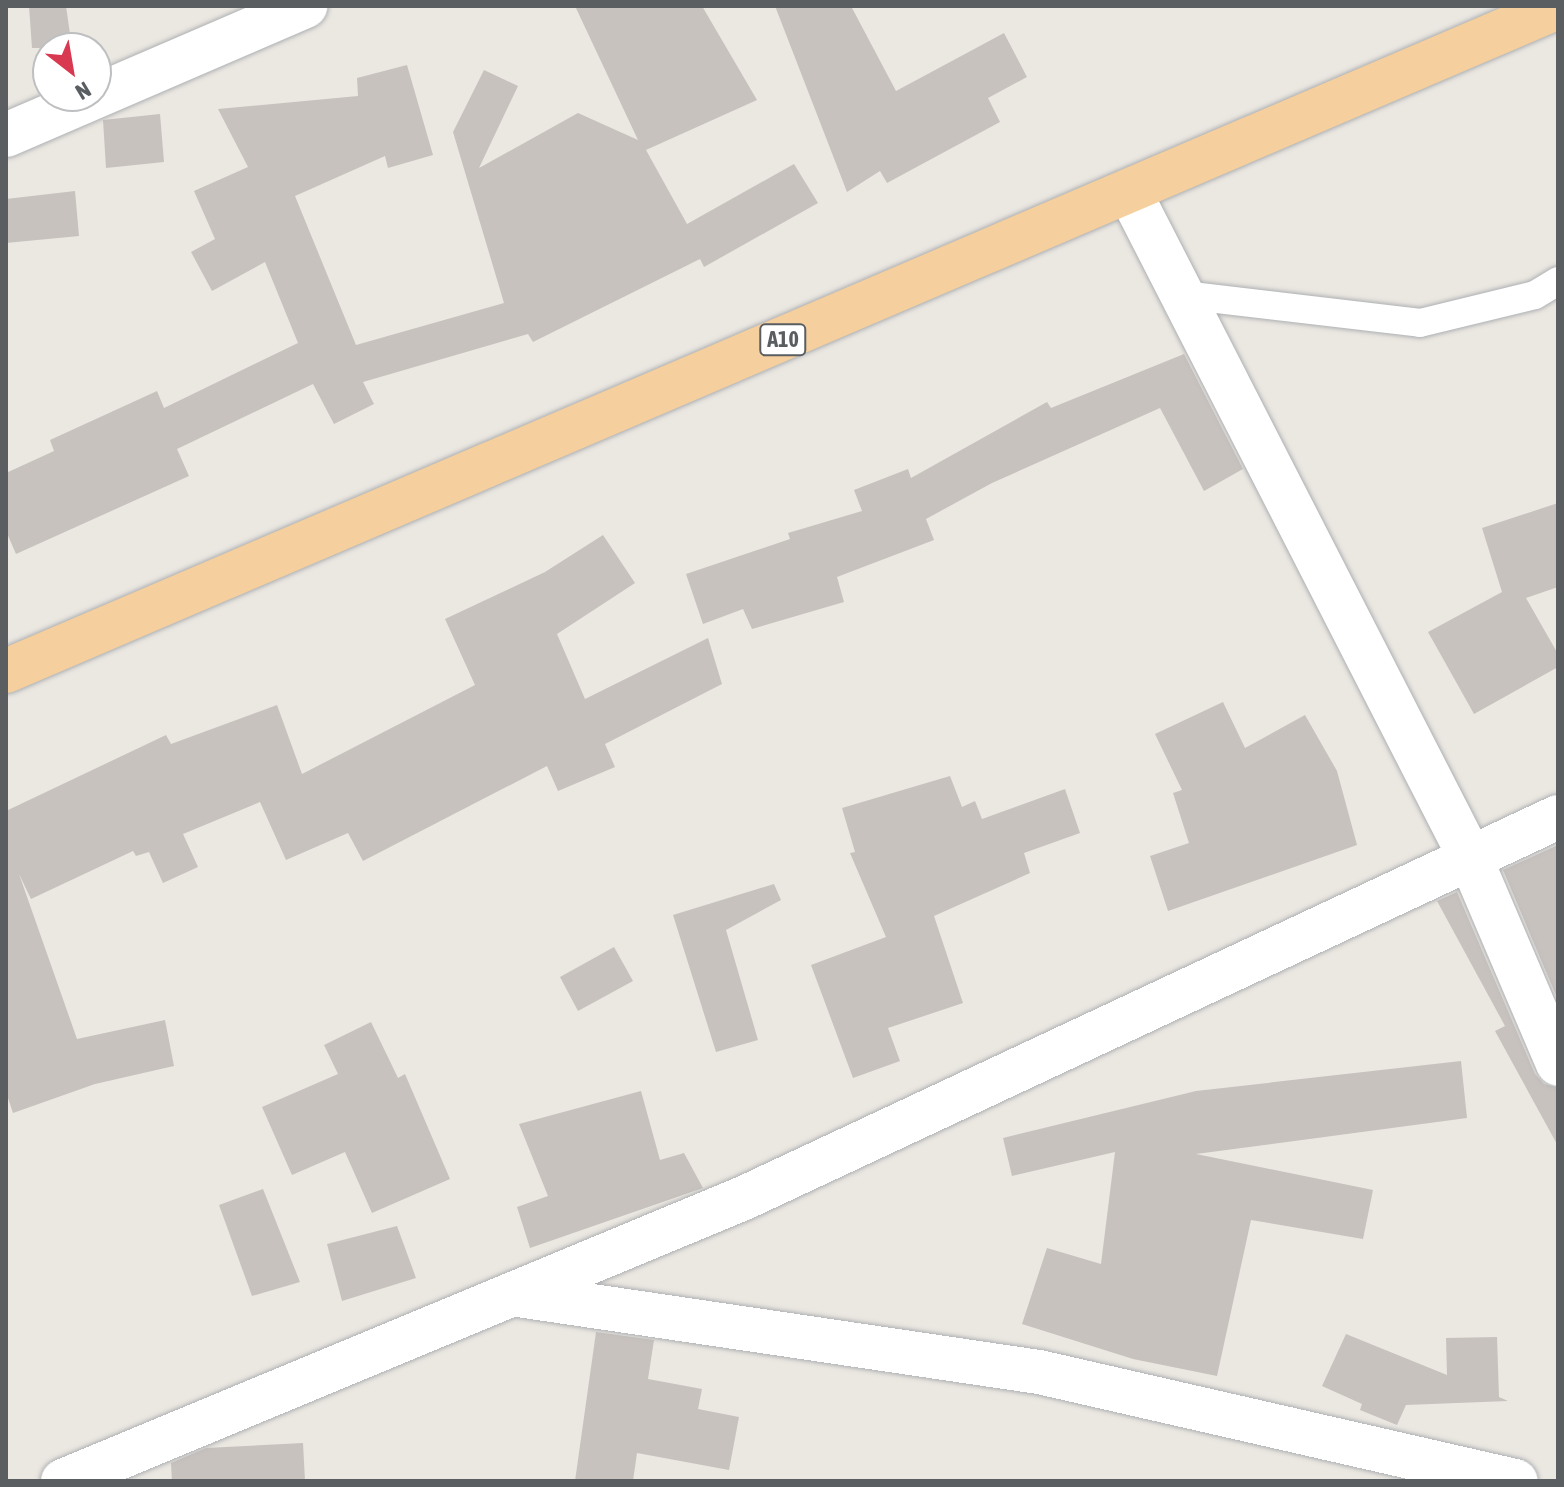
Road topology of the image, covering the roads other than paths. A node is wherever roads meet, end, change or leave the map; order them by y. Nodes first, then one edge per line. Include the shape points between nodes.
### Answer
1 (305, 6) edge
2 (1558, 7) edge
3 (6, 135) edge
4 (1129, 191) junction
5 (1558, 281) edge
6 (1183, 295) junction
7 (6, 671) edge
8 (1558, 817) edge
9 (1469, 855) junction
10 (1558, 1064) edge
11 (518, 1295) junction
12 (63, 1481) edge
13 (1516, 1481) edge

1 - 3 street
2 - 4 highway, A10
4 - 6 street
4 - 7 highway, A10
5 - 6 lane via 1535,295 1420,323
6 - 9 street
8 - 9 street
9 - 10 street
9 - 11 street via 744,1198
11 - 12 street
11 - 13 street via 1039,1372

